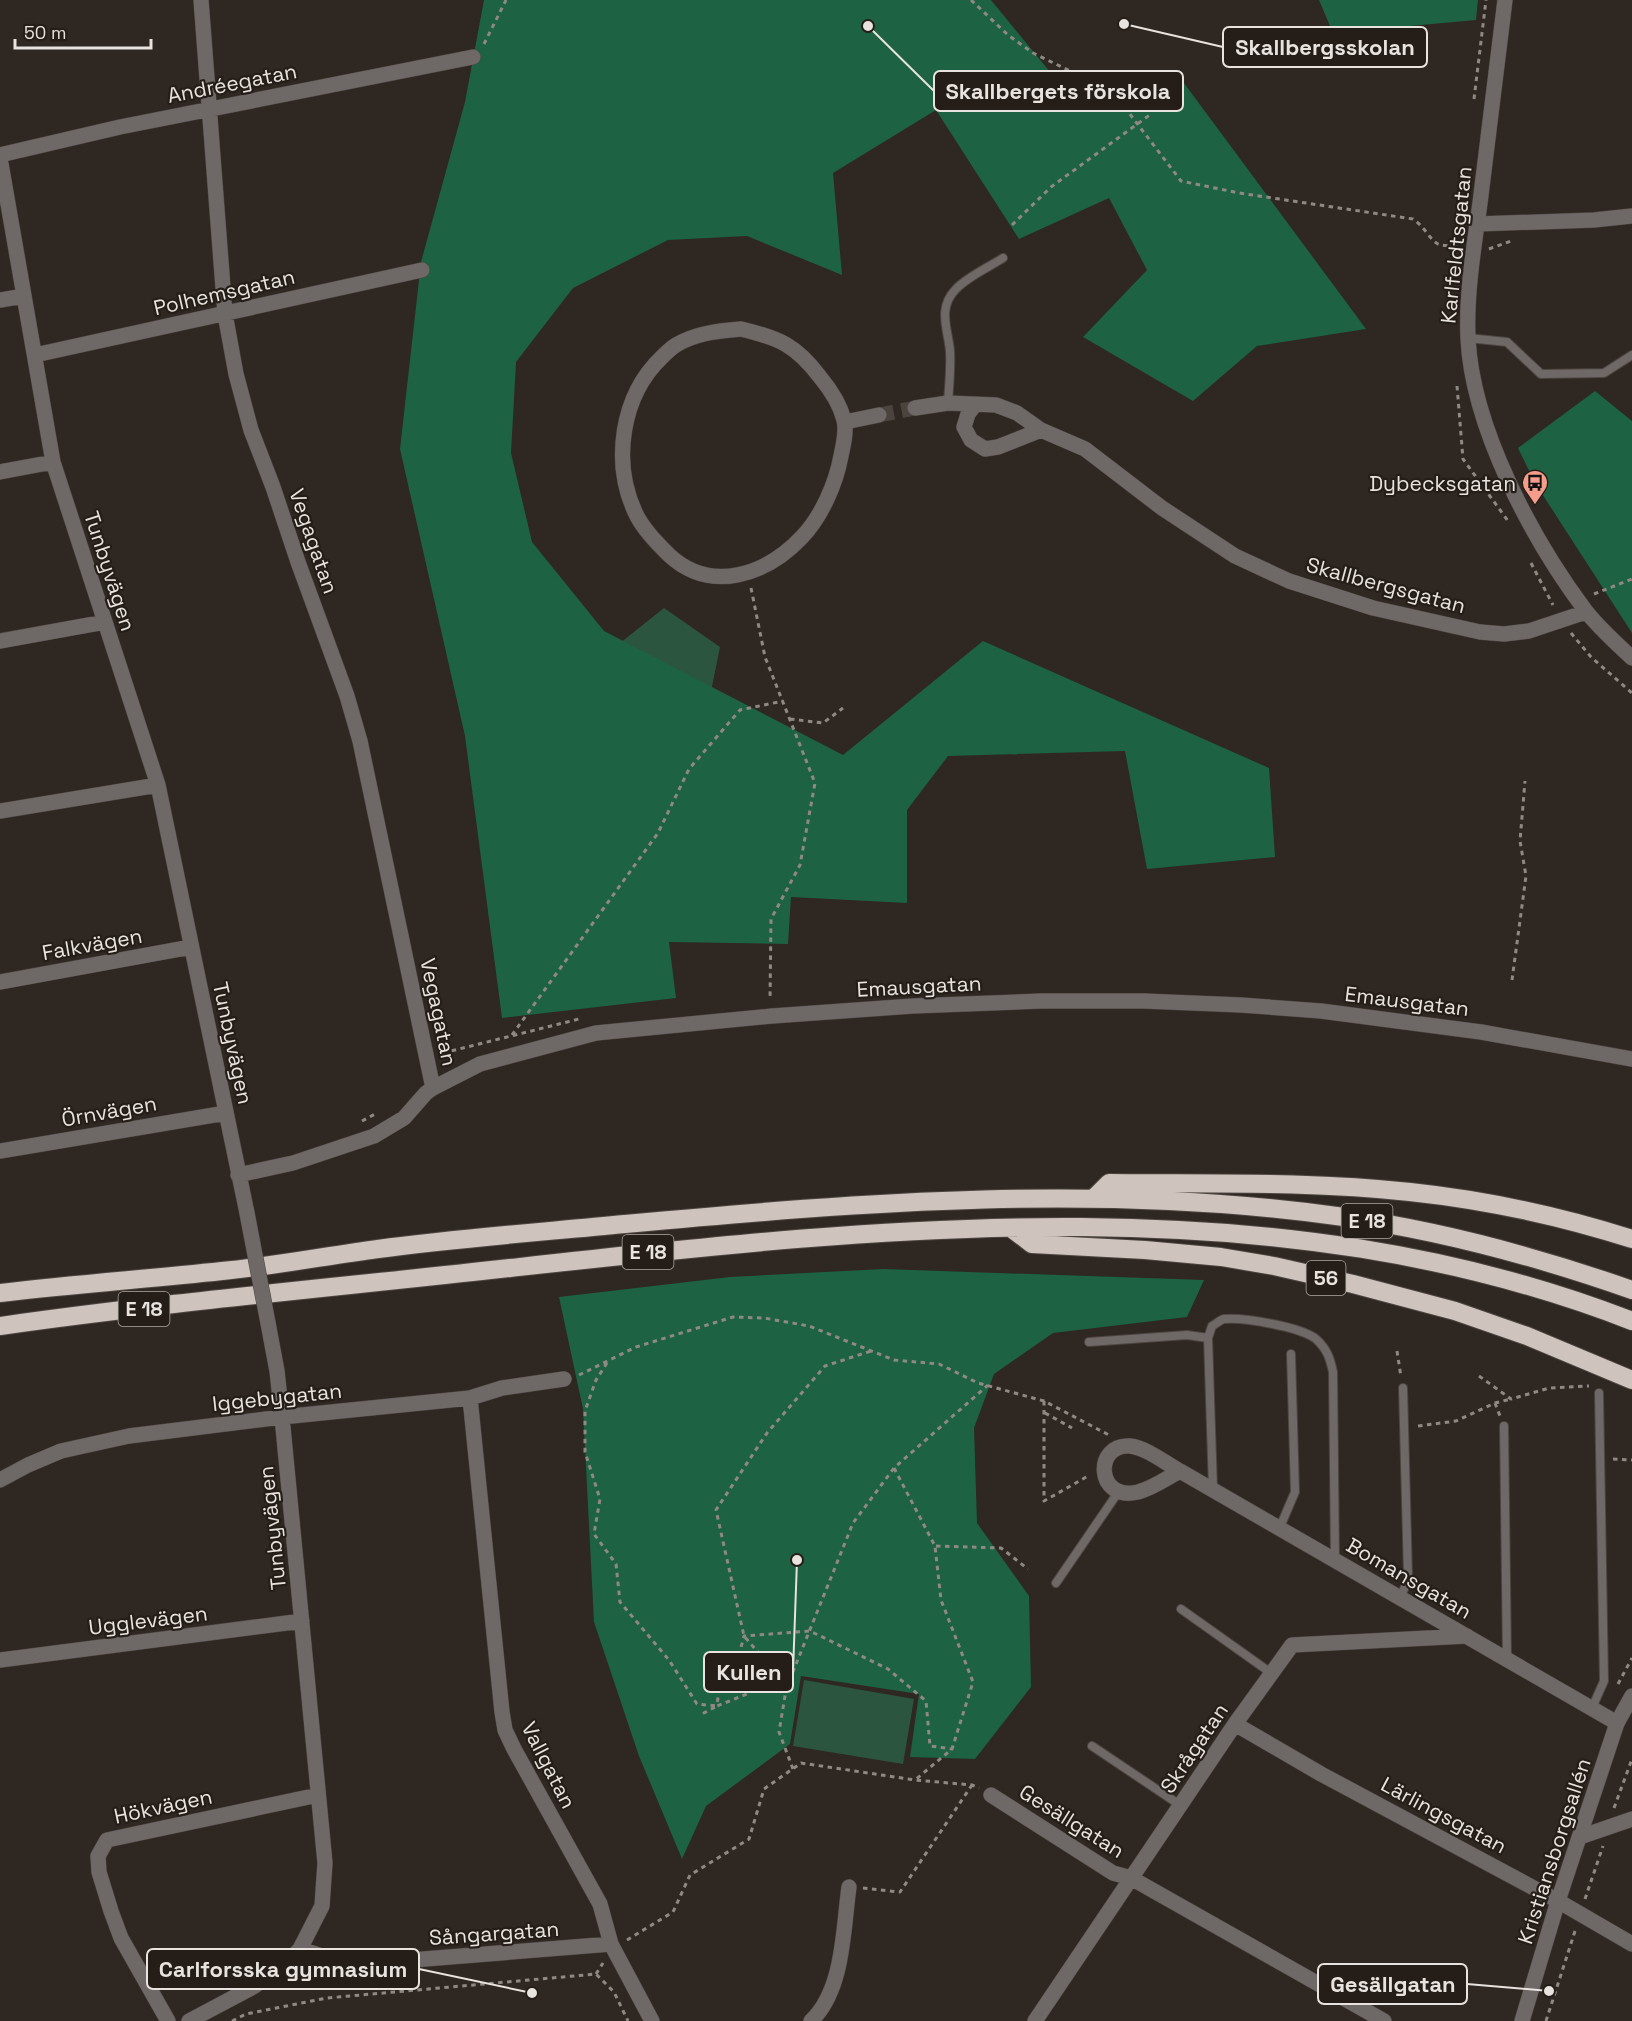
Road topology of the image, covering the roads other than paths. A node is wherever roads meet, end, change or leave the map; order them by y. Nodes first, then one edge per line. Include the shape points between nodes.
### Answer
1 (201, 0) edge
2 (1505, 0) edge
3 (473, 57) road end
4 (208, 110) junction
5 (0, 157) edge
6 (1632, 216) edge
7 (1477, 224) junction
8 (1003, 258) dead end
9 (422, 270) dead end
10 (24, 296) junction
11 (0, 300) edge
12 (225, 314) junction
13 (1468, 338) junction
14 (35, 355) junction
15 (1632, 355) edge
16 (948, 403) junction
17 (974, 405) junction
18 (915, 408) tunnel mouth
19 (879, 415) tunnel mouth
20 (845, 422) junction
21 (1041, 430) junction
22 (53, 462) junction
23 (0, 472) edge
24 (1586, 612) junction
25 (105, 622) junction
26 (0, 641) edge
27 (1632, 658) edge
28 (158, 785) junction
29 (0, 811) edge
30 (191, 947) junction
31 (0, 982) edge
32 (1632, 1059) edge
33 (433, 1088) junction
34 (226, 1113) junction
35 (0, 1151) edge
36 (238, 1175) junction
37 (1093, 1198) junction
38 (1011, 1228) junction
39 (1632, 1239) edge
40 (1632, 1290) edge
41 (0, 1293) edge
42 (1632, 1321) edge
43 (0, 1326) edge
44 (1208, 1338) junction
45 (1089, 1342) dead end
46 (1291, 1354) dead end
47 (564, 1379) road end
48 (1632, 1380) edge
49 (1403, 1388) road end
50 (1599, 1393) road end
51 (470, 1398) junction
52 (282, 1417) junction
53 (1504, 1426) dead end
54 (1180, 1471) junction
55 (0, 1480) edge
56 (1213, 1489) junction
57 (1119, 1491) junction
58 (1280, 1527) junction
59 (1335, 1560) junction
60 (1056, 1583) dead end
61 (1400, 1597) junction
62 (1181, 1609) dead end
63 (302, 1621) junction
64 (1467, 1636) junction
65 (1507, 1659) junction
66 (0, 1660) edge
67 (1271, 1673) junction
68 (1632, 1696) edge
69 (1592, 1708) junction
70 (1617, 1723) junction
71 (1235, 1724) junction
72 (1092, 1746) dead end
73 (318, 1795) junction
74 (991, 1795) road end
75 (1180, 1805) junction
76 (1632, 1820) edge
77 (1580, 1837) junction
78 (1131, 1878) junction
79 (849, 1887) road end
80 (1558, 1901) junction
81 (611, 1944) junction
82 (1632, 1944) edge
83 (300, 1949) junction
84 (168, 2021) edge
85 (189, 2021) edge
86 (652, 2021) edge
87 (811, 2021) edge
88 (1035, 2021) edge
89 (1384, 2021) edge
90 (1522, 2021) edge

1 - 4 street, Vegagatan
2 - 7 street, Karlfeldtsgatan
3 - 4 street, Andréegatan
4 - 5 street, Andréegatan
4 - 12 street, Vegagatan
5 - 10 street, Tunbyvägen
6 - 7 street
7 - 13 street, Karlfeldtsgatan
8 - 16 lane via 956,289 946,306 944,323 950,351
9 - 12 street, Polhemsgatan
10 - 11 street
10 - 14 street, Tunbyvägen
12 - 14 street, Polhemsgatan
12 - 33 street, Vegagatan via 251,430 360,741
13 - 15 lane via 1507,342 1541,374 1604,373
13 - 24 street, Karlfeldtsgatan via 1482,413 1519,506
14 - 22 street, Tunbyvägen
16 - 17 street, Skallbergsgatan
16 - 18 street, Skallbergsgatan
17 - 21 street, Skallbergsgatan via 996,405 1017,413
17 - 21 street via 964,427 971,440 985,449
19 - 20 street
20 - 20 street via 836,400 808,361 784,342 741,329 696,336 674,346 651,367 631,401 623,440 623,466 636,514 656,542 692,570 712,576 748,573 802,537 817,515 837,477
21 - 24 street, Skallbergsgatan via 1084,449 1162,508 1235,556 1289,581 1373,608 1480,632 1529,631
22 - 23 street
22 - 25 street, Tunbyvägen
24 - 27 street
25 - 26 street
25 - 28 street, Tunbyvägen
28 - 29 street
28 - 30 street, Tunbyvägen
30 - 31 street, Falkvägen
30 - 34 street, Tunbyvägen
32 - 33 street, Emausgatan via 1481,1032 1321,1011 1144,1001 1041,1001 772,1016 596,1033 480,1064
33 - 36 street, Emausgatan via 404,1118 374,1137 293,1163
34 - 35 street, Örnvägen
34 - 36 street, Tunbyvägen
36 - 52 street, Tunbyvägen, bridge via 277,1371
37 - 39 highway via 1109,1183 1383,1190 1521,1210
37 - 40 highway, E 18 via 1283,1209 1358,1219 1492,1246
37 - 41 highway, E 18 via 934,1201 766,1211 381,1249 226,1271
38 - 42 highway, E 18 via 1209,1232 1334,1244 1501,1278
38 - 43 highway, E 18 via 817,1237 644,1252
38 - 48 highway, 56 via 1032,1244 1221,1257 1353,1284 1455,1311
44 - 45 lane via 1187,1335
44 - 56 lane
44 - 59 lane via 1212,1326 1223,1319 1249,1321 1297,1329 1314,1338 1328,1353 1333,1372
46 - 58 lane via 1295,1492
47 - 51 street, Iggebygatan via 502,1388
49 - 61 lane via 1408,1576
50 - 69 lane via 1604,1681
51 - 52 street, Iggebygatan
51 - 81 street, Vallgatan via 505,1730 600,1904
52 - 55 street, Iggebygatan via 91,1444 62,1451
52 - 63 street, Tunbyvägen
53 - 65 lane
54 - 56 street, Bomansgatan
54 - 57 street via 1138,1492
54 - 57 street, Bomansgatan via 1140,1449 1118,1449 1103,1468 1109,1485
56 - 58 street, Bomansgatan
57 - 60 lane
58 - 59 street, Bomansgatan
59 - 61 street, Bomansgatan
61 - 64 street, Bomansgatan
62 - 67 lane
63 - 66 street, Ugglevägen
63 - 73 street, Tunbyvägen
64 - 65 street, Bomansgatan
64 - 67 street, Skrågatan via 1292,1645
65 - 69 street, Bomansgatan
67 - 71 street, Skrågatan
68 - 70 street, Kristiansborgsallén
69 - 70 street, Bomansgatan
70 - 77 street, Kristiansborgsallén
71 - 75 street, Skrågatan
71 - 80 street, Lärlingsgatan
72 - 75 lane
73 - 83 street, Tunbyvägen via 326,1863 322,1906
73 - 84 street, Hökvägen via 107,1840 98,1856 111,1911 121,1938
74 - 78 street, Gesällgatan via 1113,1873
75 - 78 street, Skrågatan
76 - 77 street
77 - 80 street, Kristiansborgsallén
78 - 88 street, Skrågatan
78 - 89 street, Gesällgatan
79 - 87 street via 835,1983 822,2011
80 - 82 street, Lärlingsgatan
80 - 90 street, Kristiansborgsallén
81 - 83 street, Sångargatan via 350,1965
81 - 86 street, Vallgatan
83 - 85 street via 253,1987

